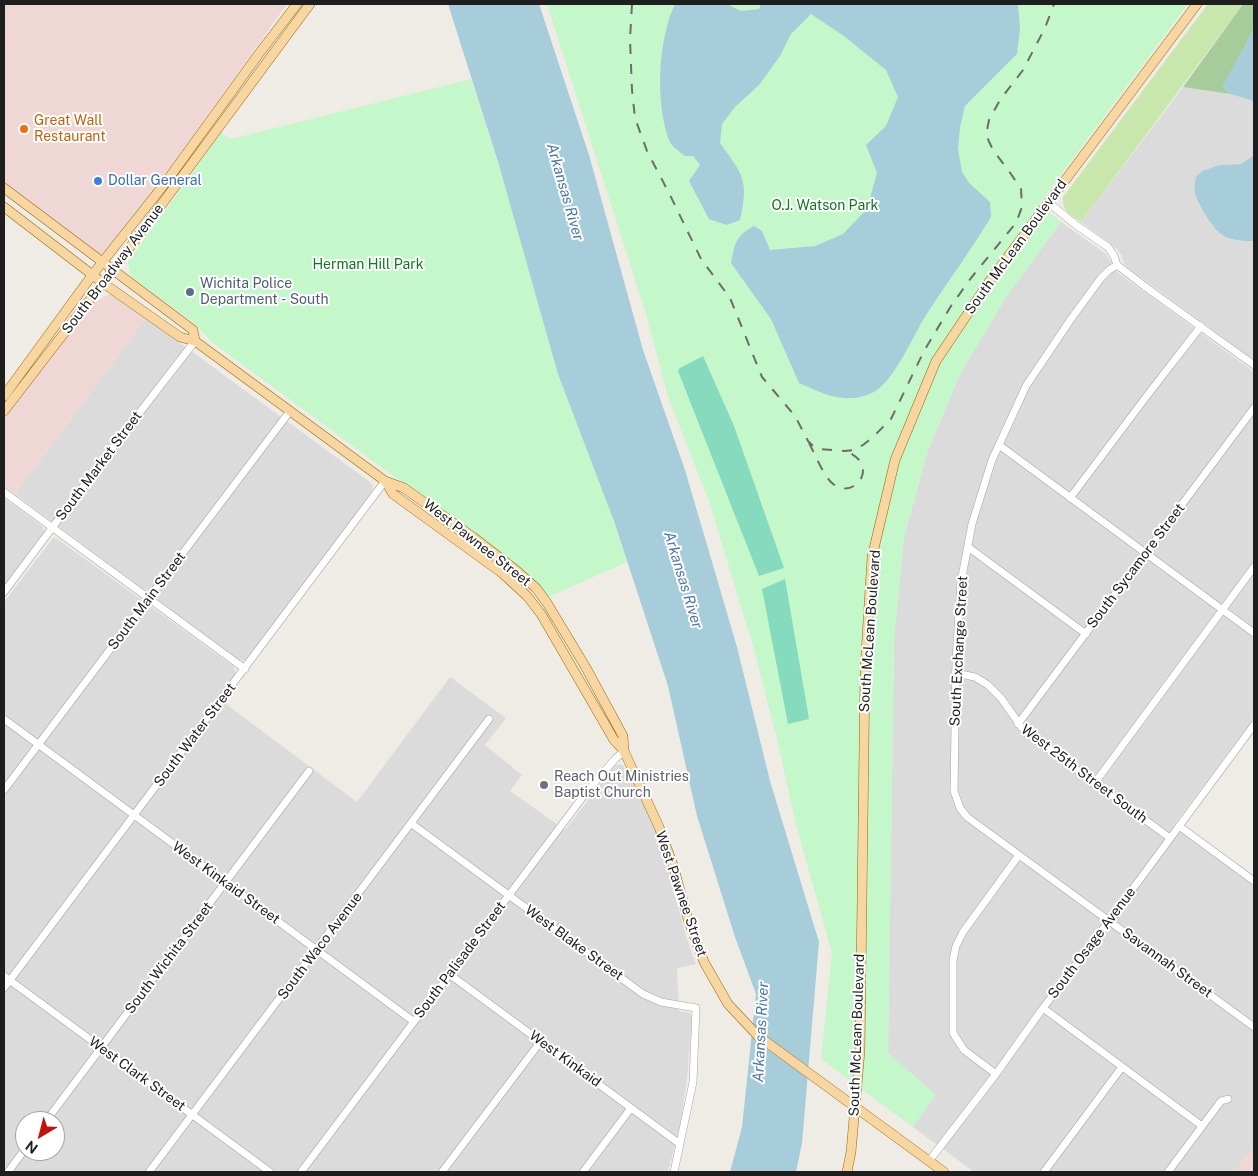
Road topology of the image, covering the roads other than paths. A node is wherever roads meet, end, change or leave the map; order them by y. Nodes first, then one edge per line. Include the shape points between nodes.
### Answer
1 (297, 4) edge
2 (310, 4) edge
3 (1197, 4) edge
4 (4, 188) edge
5 (1048, 202) junction
6 (4, 208) edge
7 (103, 261) junction
8 (1117, 265) junction
9 (113, 269) junction
10 (93, 274) junction
11 (103, 282) junction
12 (1202, 326) junction
13 (195, 341) junction
14 (1254, 365) edge
15 (4, 396) edge
16 (1254, 408) edge
17 (290, 411) junction
18 (4, 412) edge
19 (999, 445) junction
20 (385, 481) junction
21 (4, 492) edge
22 (1070, 498) junction
23 (52, 528) junction
24 (968, 547) junction
25 (1146, 553) junction
26 (1254, 567) edge
27 (4, 592) edge
28 (148, 598) junction
29 (1222, 610) junction
30 (1254, 633) edge
31 (1086, 634) junction
32 (245, 669) junction
33 (955, 673) junction
34 (4, 719) edge
35 (489, 719) dead end
36 (1018, 724) junction
37 (1254, 725) edge
38 (38, 745) junction
39 (624, 751) junction
40 (309, 771) dead end
41 (1094, 784) junction
42 (4, 790) edge
43 (960, 808) joint
44 (134, 815) junction
45 (412, 824) junction
46 (1179, 826) junction
47 (1170, 838) junction
48 (1019, 855) junction
49 (1254, 881) edge
50 (226, 883) junction
51 (508, 896) junction
52 (1109, 921) junction
53 (317, 950) junction
54 (449, 974) junction
55 (7, 978) edge
56 (4, 988) edge
57 (1043, 1008) junction
58 (413, 1021) junction
59 (1254, 1027) edge
60 (541, 1042) junction
61 (102, 1048) junction
62 (1122, 1067) junction
63 (996, 1074) junction
64 (1228, 1099) dead end
65 (855, 1107) junction
66 (631, 1108) junction
67 (54, 1111) edge
68 (192, 1115) junction
69 (1202, 1126) junction
70 (680, 1144) junction
71 (16, 1161) edge
72 (929, 1161) junction
73 (8, 1172) edge
74 (149, 1172) edge
75 (270, 1172) edge
76 (300, 1172) edge
77 (442, 1172) edge
78 (583, 1172) edge
79 (674, 1172) edge
80 (847, 1172) edge
81 (944, 1172) edge
82 (1044, 1172) edge
83 (1168, 1172) edge

1 - 7 main road, South Broadway Avenue via 166,182
2 - 9 main road, South Broadway Avenue
3 - 5 main road, South McLean Boulevard
4 - 7 main road
5 - 8 street via 1108,247
5 - 65 main road, South McLean Boulevard via 936,361 895,460 872,557 865,669 860,1051
6 - 10 main road
7 - 9 main road
7 - 10 main road, South Broadway Avenue
8 - 12 street
8 - 19 street, South Exchange Street via 1101,278 1070,319 1026,386
9 - 11 main road, South Broadway Avenue
9 - 13 main road via 193,330
10 - 11 main road
10 - 15 main road, South Broadway Avenue
11 - 13 main road via 180,337
11 - 18 main road, South Broadway Avenue
12 - 14 street
12 - 22 street
13 - 17 main road, West Pawnee Street
13 - 23 street, South Market Street
16 - 25 street, South Sycamore Street
17 - 20 main road, West Pawnee Street
17 - 28 street, South Main Street
19 - 22 street
19 - 24 street, South Exchange Street
20 - 32 street, South Water Street
20 - 39 main road, West Pawnee Street via 412,493 536,588 615,721 623,736
21 - 23 street
22 - 25 street
23 - 27 street, South Market Street
23 - 28 street
24 - 31 street
24 - 33 street, South Exchange Street via 961,582
25 - 29 street
25 - 31 street, South Sycamore Street
26 - 29 street
28 - 32 street
28 - 38 street, South Main Street
29 - 30 street
29 - 41 street
31 - 36 street, South Sycamore Street
32 - 44 street, South Water Street
33 - 36 street, West 25th Street South via 975,677 988,685
33 - 43 street, South Exchange Street via 954,790
34 - 38 street, West Kinkaid Street
35 - 45 street, South Waco Avenue
36 - 41 street, West 25th Street South
37 - 46 street, South Osage Avenue
38 - 42 street, South Main Street
38 - 44 street, West Kinkaid Street
39 - 51 street, South Palisade Street via 585,795
39 - 65 main road, West Pawnee Street via 662,834 704,962 728,1004 758,1036
40 - 50 street, South Wichita Street
41 - 47 street, West 25th Street South
43 - 48 street, Savannah Street via 967,817
44 - 50 street, West Kinkaid Street
44 - 55 street, South Water Street
45 - 51 street, West Blake Street
45 - 53 street, South Waco Avenue
46 - 47 street, South Osage Avenue
46 - 49 street
47 - 52 street, South Osage Avenue
48 - 52 street, Savannah Street
48 - 63 street via 963,932 953,960 953,1033 964,1050
50 - 53 street, West Kinkaid Street
50 - 61 street, South Wichita Street
51 - 54 street, South Palisade Street
51 - 70 street, West Blake Street via 643,994 660,1002 696,1008 693,1082
52 - 57 street, South Osage Avenue
52 - 59 street, Savannah Street
53 - 58 street, West Kinkaid Street
53 - 68 street, South Waco Avenue
54 - 58 street, South Palisade Street
54 - 60 street, West Kinkaid
55 - 56 street, South Water Street
55 - 61 street, West Clark Street
57 - 62 street
57 - 63 street, South Osage Avenue
58 - 76 street, South Palisade Street
60 - 66 street, West Kinkaid
60 - 77 street
61 - 67 street, South Wichita Street
61 - 68 street, West Clark Street
62 - 69 street
62 - 82 street
63 - 72 street, South Osage Avenue
64 - 69 street via 1221,1101
65 - 72 main road, West Pawnee Street
65 - 80 main road, South McLean Boulevard via 852,1152
66 - 70 street, West Kinkaid
66 - 78 street
68 - 74 street, South Waco Avenue
68 - 75 street, West Clark Street
69 - 83 street
70 - 79 street
71 - 73 street
72 - 81 main road, West Pawnee Street

